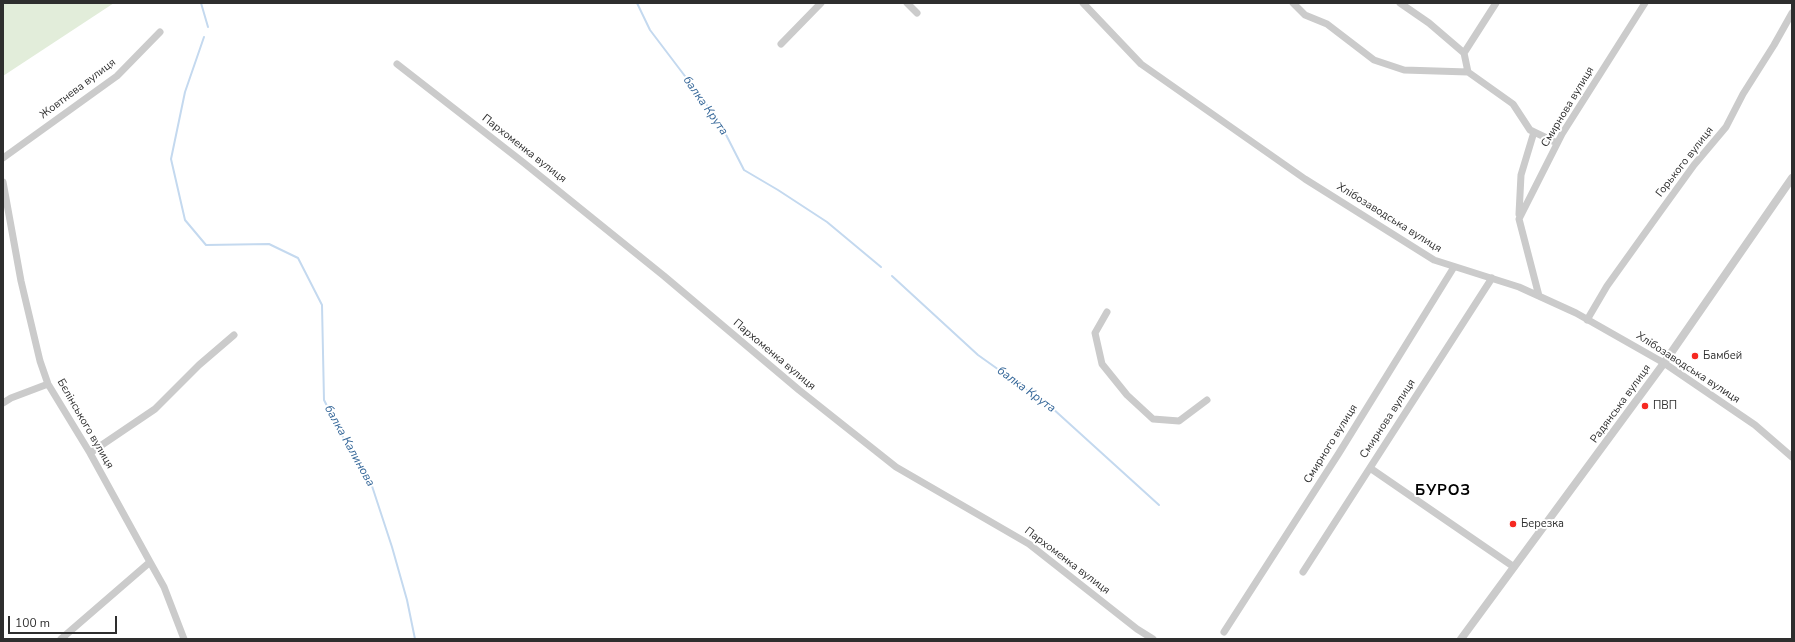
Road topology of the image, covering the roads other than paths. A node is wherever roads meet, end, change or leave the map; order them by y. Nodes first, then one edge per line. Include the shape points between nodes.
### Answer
1 (821, 3) edge
2 (907, 3) edge
3 (1084, 3) edge
4 (1293, 3) edge
5 (1400, 3) edge
6 (1496, 3) edge
7 (1646, 3) edge
8 (917, 13) dead end
9 (1792, 13) edge
10 (160, 32) dead end
11 (781, 44) dead end
12 (1464, 53) junction
13 (397, 64) dead end
14 (1468, 72) junction
15 (1534, 132) junction
16 (1557, 143) junction
17 (3, 158) edge
18 (1792, 178) edge
19 (3, 182) edge
20 (1519, 218) junction
21 (1454, 267) junction
22 (1492, 278) junction
23 (1539, 296) junction
24 (1107, 312) dead end
25 (1587, 320) junction
26 (234, 335) dead end
27 (1664, 363) junction
28 (48, 384) junction
29 (1207, 400) dead end
30 (3, 403) edge
31 (90, 453) junction
32 (1792, 457) edge
33 (1370, 468) junction
34 (150, 562) junction
35 (1514, 567) junction
36 (1303, 572) dead end
37 (1224, 632) dead end
38 (61, 639) edge
39 (184, 639) edge
40 (1153, 639) edge
41 (1461, 639) edge

1 - 11 street
2 - 8 street
3 - 21 street, Хлібозаводська вулиця via 1141,64 1305,179 1434,260
4 - 14 street via 1305,15 1327,24 1374,60 1404,70
5 - 12 street via 1429,23
6 - 12 street
7 - 16 street, Смирнова вулиця
9 - 25 street, Горького вулиця via 1726,127 1660,212 1607,286
10 - 17 street, Жовтнева вулиця via 117,76
12 - 14 street
13 - 40 street, Пархоменка вулиця via 658,271 798,390 896,467 1029,544
14 - 15 street via 1513,104
15 - 16 street
15 - 20 street via 1521,174
16 - 20 street, Смирнова вулиця
18 - 27 street, Радянська вулиця
19 - 28 street, Бєлінського вулиця via 21,281
20 - 23 street
21 - 22 street, Хлібозаводська вулиця
21 - 37 street, Смирного вулиця
22 - 23 street, Хлібозаводська вулиця
22 - 33 street, Смирнова вулиця
23 - 25 street, Хлібозаводська вулиця
24 - 29 street via 1095,333 1102,364 1126,395 1153,419 1179,421
25 - 27 street, Хлібозаводська вулиця
26 - 31 street via 199,364 155,409
27 - 32 street, Хлібозаводська вулиця via 1755,424
27 - 35 street, Радянська вулиця
28 - 30 street
28 - 31 street, Бєлінського вулиця
31 - 34 street, Бєлінського вулиця
33 - 35 street
33 - 36 street, Смирнова вулиця
34 - 38 street
34 - 39 street, Бєлінського вулиця via 164,587
35 - 41 street, Радянська вулиця

